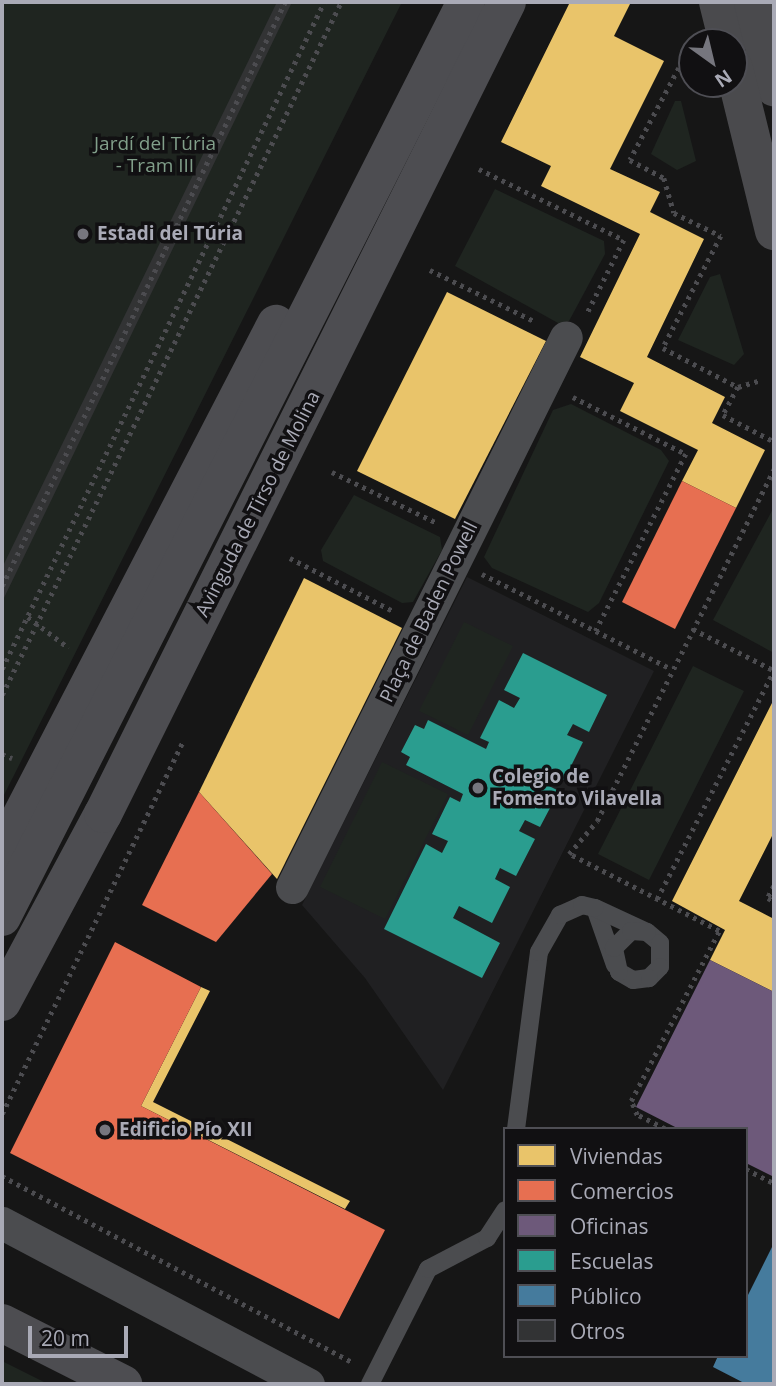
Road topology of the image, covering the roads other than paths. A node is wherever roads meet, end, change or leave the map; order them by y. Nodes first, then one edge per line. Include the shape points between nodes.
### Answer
1 (465, 2) edge
2 (508, 2) edge
3 (718, 2) edge
4 (753, 2) edge
5 (724, 28) edge
6 (490, 35) junction
7 (774, 87) edge
8 (741, 98) edge
9 (774, 231) edge
10 (566, 337) road end
11 (218, 499) junction
12 (2, 853) edge
13 (292, 887) dead end
14 (595, 908) junction
15 (2, 917) edge
16 (647, 932) junction
17 (615, 965) junction
18 (2, 1002) edge
19 (516, 1127) edge
20 (503, 1213) edge
21 (2, 1223) edge
22 (2, 1323) edge
23 (123, 1384) edge
24 (308, 1384) edge
25 (370, 1384) edge

1 - 11 main road, Avinguda de Tirso de Molina
1 - 12 main road via 370,139
2 - 6 main road, Avinguda de Tirso de Molina
3 - 5 main road
4 - 7 main road
6 - 11 main road
6 - 18 main road, Avinguda de Tirso de Molina via 103,814
8 - 9 main road
10 - 13 street, Plaça de Baden Powell
11 - 15 main road, Avinguda de Tirso de Molina
14 - 16 lane
14 - 17 lane
14 - 19 lane via 570,907 560,915 539,952
16 - 17 lane via 623,935 614,948
16 - 17 lane via 663,950 655,973 633,980
20 - 25 lane via 487,1238 428,1269
21 - 24 street
22 - 23 main road

